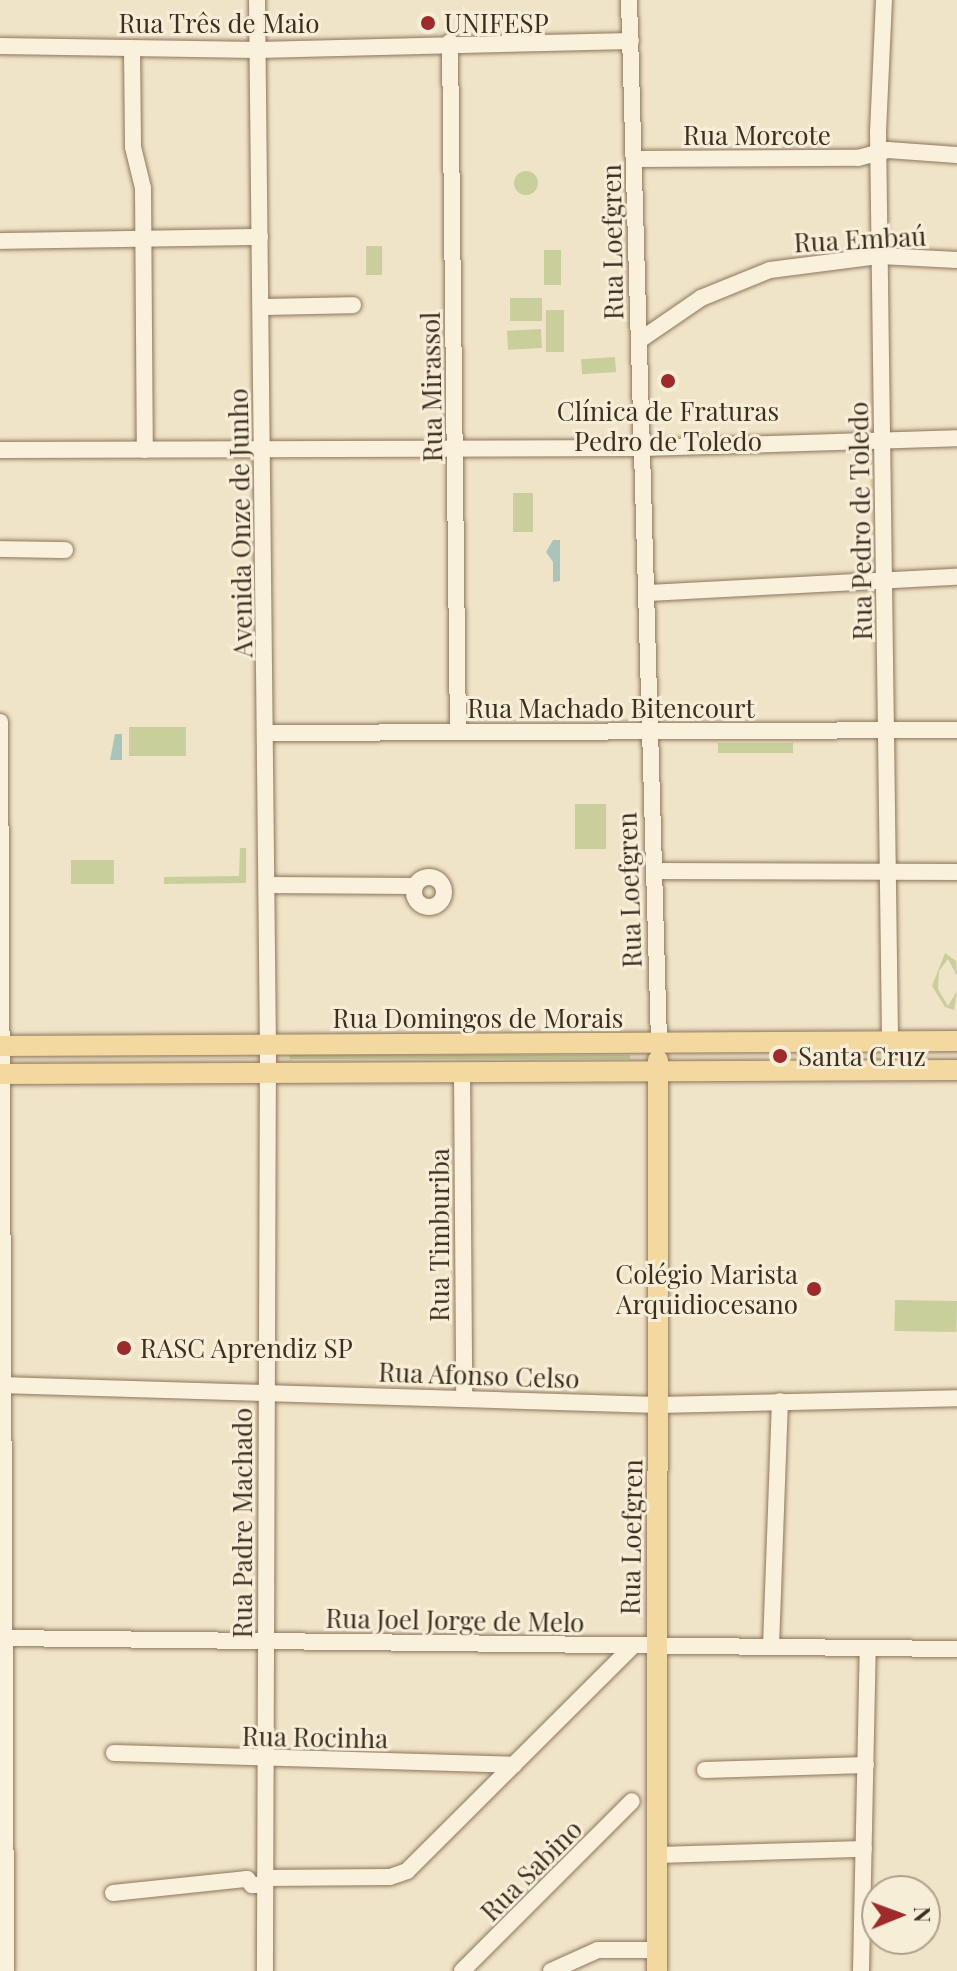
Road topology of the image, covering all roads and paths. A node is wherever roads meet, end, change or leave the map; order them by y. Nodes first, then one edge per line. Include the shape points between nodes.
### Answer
1 (257, 0) edge
2 (629, 0) edge
3 (884, 0) edge
4 (631, 41) junction
5 (450, 42) junction
6 (0, 46) edge
7 (132, 49) junction
8 (258, 50) junction
9 (879, 153) junction
10 (957, 155) edge
11 (635, 159) junction
12 (145, 237) junction
13 (260, 237) junction
14 (0, 241) edge
15 (880, 256) junction
16 (957, 260) edge
17 (353, 305) dead end
18 (261, 307) junction
19 (640, 340) junction
20 (957, 438) edge
21 (883, 440) junction
22 (456, 448) junction
23 (643, 448) junction
24 (0, 450) edge
25 (145, 450) junction
26 (263, 452) junction
27 (0, 549) edge
28 (65, 550) dead end
29 (957, 577) edge
30 (884, 580) junction
31 (647, 593) junction
32 (0, 722) edge
33 (650, 730) junction
34 (957, 730) edge
35 (887, 731) junction
36 (458, 732) junction
37 (266, 733) junction
38 (0, 799) edge
39 (654, 871) junction
40 (888, 872) junction
41 (957, 872) edge
42 (267, 885) junction
43 (414, 886) dead end
44 (890, 1041) junction
45 (957, 1041) edge
46 (659, 1044) junction
47 (268, 1045) junction
48 (1, 1046) edge
49 (957, 1070) edge
50 (658, 1071) junction
51 (462, 1073) junction
52 (1, 1074) edge
53 (267, 1075) junction
54 (1, 1385) edge
55 (266, 1393) junction
56 (464, 1398) junction
57 (957, 1398) edge
58 (780, 1401) junction
59 (658, 1405) junction
60 (2, 1638) edge
61 (266, 1642) junction
62 (633, 1646) junction
63 (656, 1646) junction
64 (771, 1646) junction
65 (868, 1649) junction
66 (957, 1649) edge
67 (114, 1753) dead end
68 (265, 1761) junction
69 (514, 1765) junction
70 (866, 1765) junction
71 (705, 1770) dead end
72 (2, 1780) edge
73 (632, 1801) dead end
74 (864, 1849) junction
75 (657, 1850) junction
76 (265, 1882) junction
77 (113, 1893) dead end
78 (657, 1950) junction
79 (6, 1971) edge
80 (265, 1971) edge
81 (462, 1971) edge
82 (551, 1971) edge
83 (657, 1971) edge
84 (861, 1971) edge

1 - 8 street, Avenida Onze de Junho
2 - 4 street, Rua Loefgren
3 - 9 street, Rua Pedro de Toledo
4 - 5 street, Rua Três de Maio
4 - 11 street, Rua Loefgren
5 - 8 street, Rua Três de Maio
5 - 22 street, Rua Mirassol
6 - 7 street, Rua Três de Maio
7 - 8 street, Rua Três de Maio
7 - 12 street via 133,147 142,180
8 - 13 street, Avenida Onze de Junho
9 - 10 street, Rua Morcote
9 - 11 street, Rua Morcote via 858,158
9 - 15 street, Rua Pedro de Toledo
11 - 19 street, Rua Loefgren
12 - 13 street
12 - 14 street
12 - 25 street
13 - 18 street, Avenida Onze de Junho
15 - 16 street, Rua Embaú
15 - 19 street, Rua Embaú via 818,260 750,275 682,309
15 - 21 street, Rua Pedro de Toledo
17 - 18 street
18 - 26 street, Avenida Onze de Junho
19 - 23 street, Rua Loefgren
20 - 21 street
21 - 23 street
21 - 30 street, Rua Pedro de Toledo
22 - 23 street
22 - 26 street
22 - 36 street, Rua Mirassol
23 - 31 street, Rua Loefgren
24 - 25 street
25 - 26 street
26 - 37 street, Avenida Onze de Junho
27 - 28 street
29 - 30 street
30 - 31 street
30 - 35 street, Rua Pedro de Toledo
31 - 33 street, Rua Loefgren
32 - 38 street
33 - 35 street, Rua Machado Bitencourt
33 - 36 street, Rua Machado Bitencourt
33 - 39 street, Rua Loefgren
34 - 35 street, Rua Machado Bitencourt
35 - 40 street, Rua Pedro de Toledo
36 - 37 street, Rua Machado Bitencourt
37 - 42 street, Avenida Onze de Junho
38 - 48 street
39 - 40 street
39 - 46 street, Rua Loefgren
40 - 41 street
40 - 44 street, Rua Pedro de Toledo
42 - 43 street
42 - 47 street, Avenida Onze de Junho
44 - 45 main road, Rua Domingos de Morais
44 - 46 main road, Rua Domingos de Morais
46 - 47 main road, Rua Domingos de Morais
46 - 50 main road, Rua Loefgren
47 - 48 main road, Rua Domingos de Morais
47 - 53 street, Rua Padre Machado
48 - 52 street
49 - 50 main road, Rua Domingos de Morais
50 - 51 main road, Rua Domingos de Morais
50 - 59 main road, Rua Loefgren
51 - 53 main road, Rua Domingos de Morais
51 - 56 street, Rua Timburiba
52 - 53 main road, Rua Domingos de Morais
52 - 54 street
53 - 55 street, Rua Padre Machado
54 - 55 street, Rua Afonso Celso
54 - 60 street
55 - 56 street, Rua Afonso Celso
55 - 61 street, Rua Padre Machado
56 - 59 street, Rua Afonso Celso
57 - 58 street, Rua Afonso Celso
58 - 59 street, Rua Afonso Celso
58 - 64 street
59 - 63 main road, Rua Loefgren
60 - 61 street, Rua Joel Jorge de Melo
60 - 72 street
61 - 62 street, Rua Joel Jorge de Melo
61 - 68 street, Rua Padre Machado
62 - 63 street, Rua Joel Jorge de Melo
62 - 69 street
63 - 64 street, Rua Joel Jorge de Melo
63 - 75 main road, Rua Loefgren
64 - 65 street, Rua Joel Jorge de Melo
65 - 66 street, Rua Joel Jorge de Melo
65 - 70 street
67 - 68 street, Rua Rocinha
68 - 69 street, Rua Rocinha
68 - 76 street, Rua Padre Machado
69 - 76 street via 401,1874
70 - 71 street
70 - 74 street
72 - 79 street
73 - 81 street, Rua Sabino
74 - 75 street
74 - 84 street
75 - 78 main road, Rua Loefgren
76 - 77 street via 252,1885 247,1879
76 - 80 street, Rua Padre Machado
78 - 82 street via 598,1950
78 - 83 main road, Rua Loefgren

